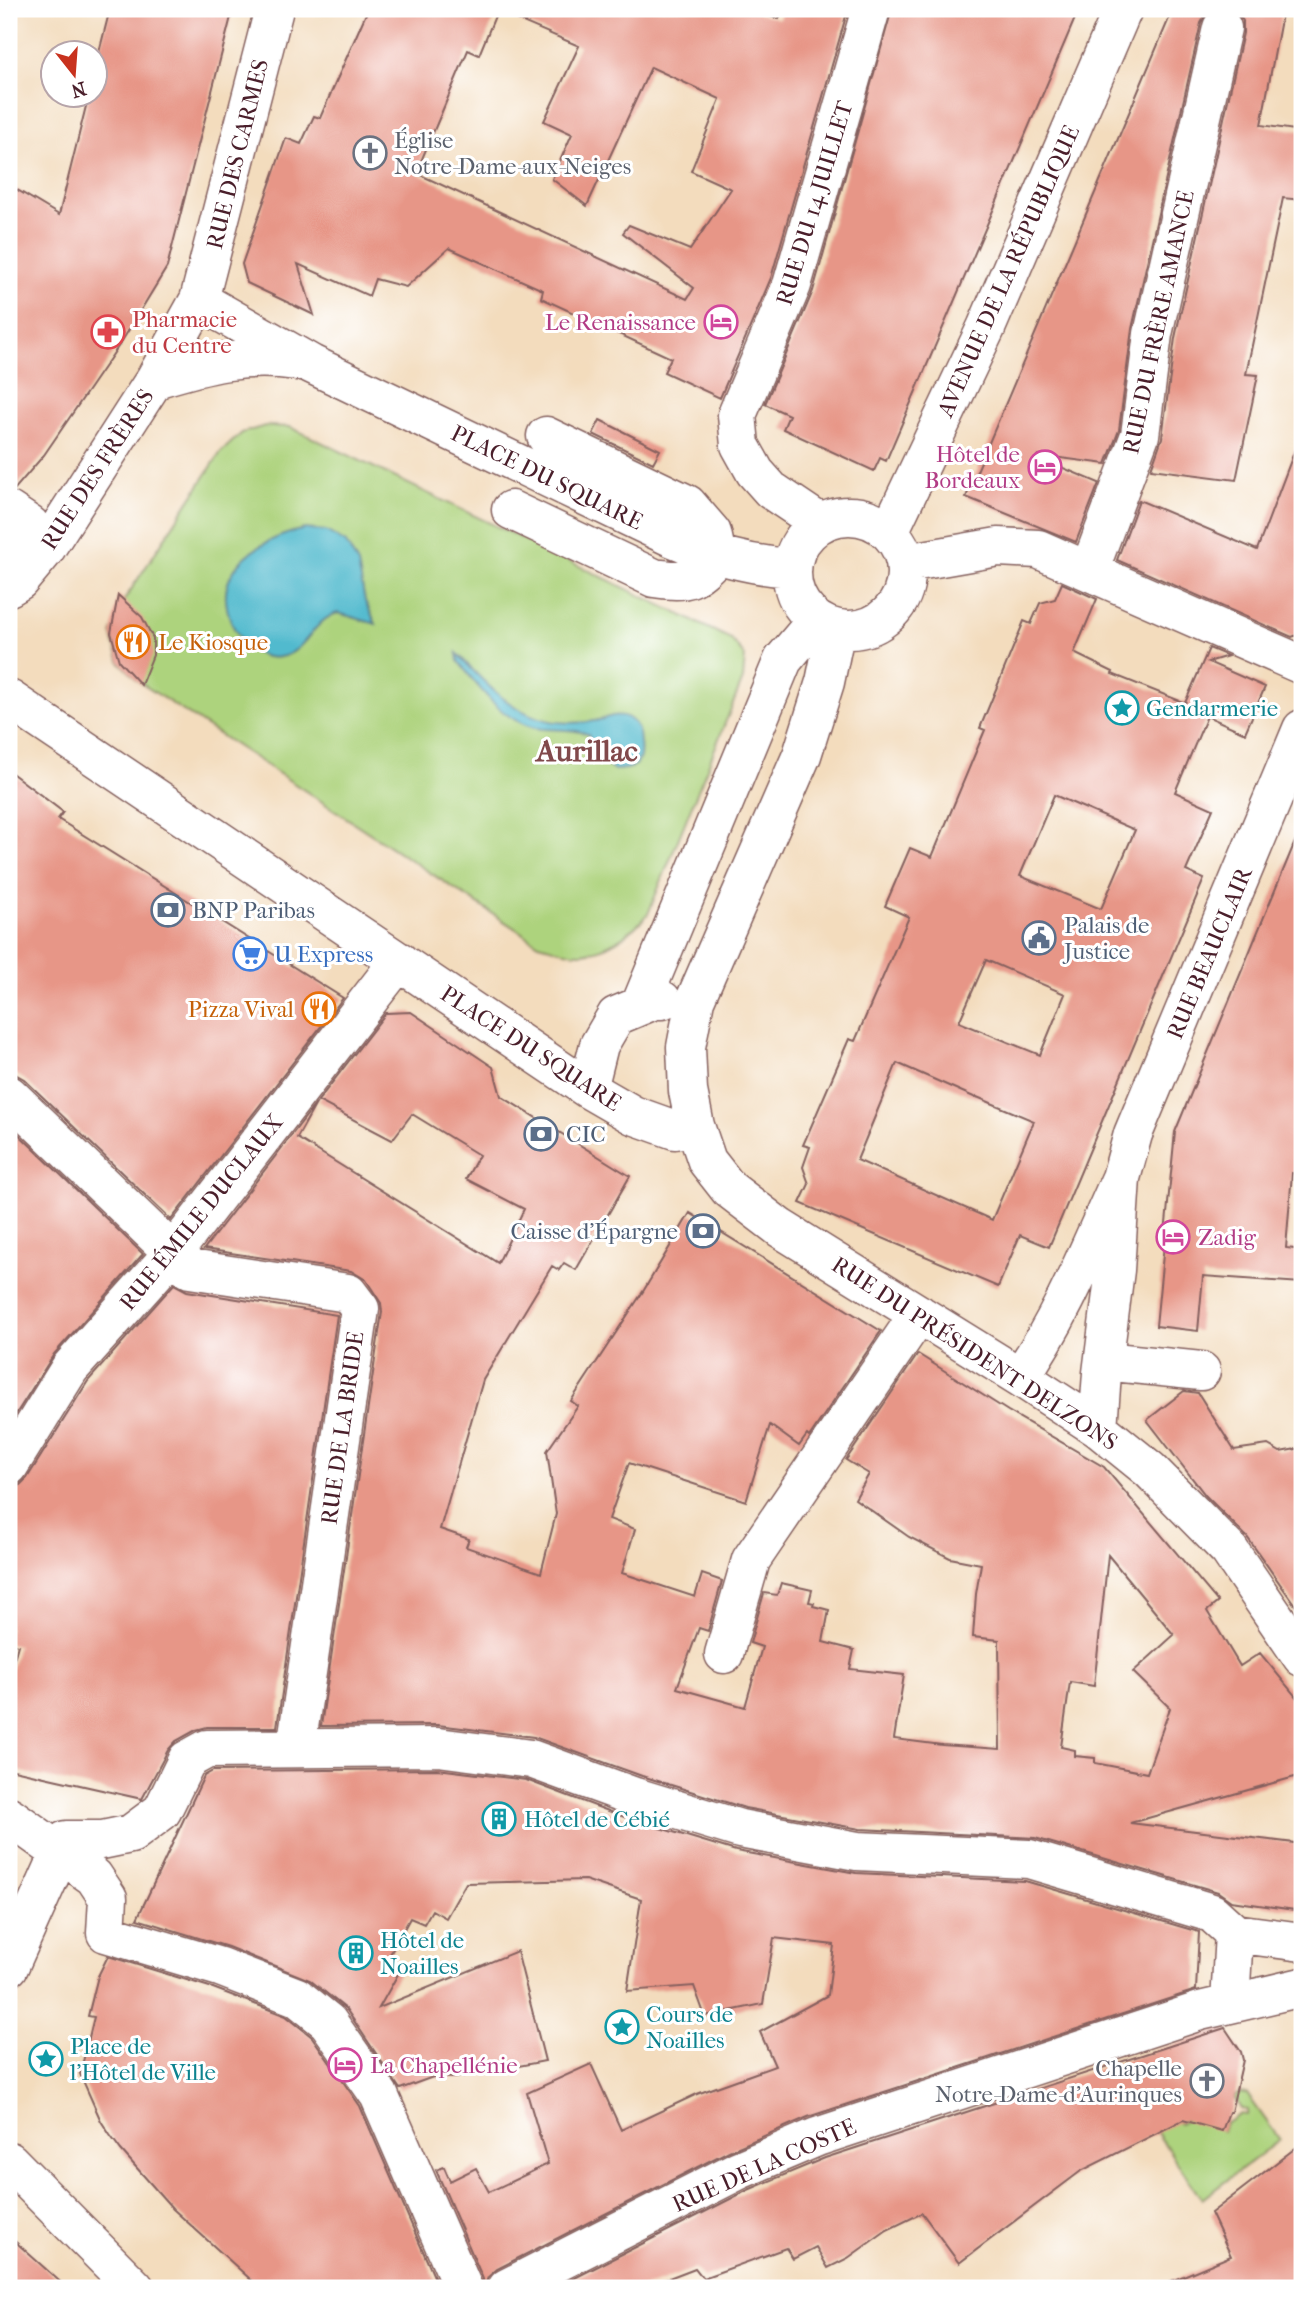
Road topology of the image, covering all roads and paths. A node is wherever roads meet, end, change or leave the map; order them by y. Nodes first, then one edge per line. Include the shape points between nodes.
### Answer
1 (274, 9) edge
2 (871, 9) edge
3 (1124, 9) edge
4 (1222, 28) dead end
5 (199, 300) junction
6 (311, 364) junction
7 (156, 379) junction
8 (546, 436) dead end
9 (511, 510) dead end
10 (9, 511) edge
11 (820, 523) junction
12 (897, 547) junction
13 (9, 555) edge
14 (717, 556) junction
15 (791, 568) junction
16 (1089, 571) junction
17 (9, 587) edge
18 (826, 625) junction
19 (1302, 665) edge
20 (9, 699) edge
21 (1302, 729) edge
22 (399, 961) junction
23 (695, 1000) junction
24 (640, 1006) junction
25 (588, 1089) junction
26 (9, 1095) edge
27 (695, 1126) junction
28 (1121, 1178) junction
29 (172, 1254) junction
30 (919, 1314) junction
31 (1104, 1361) junction
32 (1201, 1371) dead end
33 (1020, 1377) junction
34 (1098, 1428) junction
35 (9, 1466) edge
36 (724, 1654) dead end
37 (1302, 1657) edge
38 (296, 1748) junction
39 (9, 1816) edge
40 (61, 1852) junction
41 (1234, 1933) junction
42 (1302, 1942) edge
43 (9, 1967) edge
44 (1302, 1987) edge
45 (1215, 2007) junction
46 (9, 2161) edge
47 (135, 2288) edge
48 (463, 2288) edge
49 (507, 2288) edge

1 - 5 street, RUE DES CARMES
2 - 11 street, RUE DU 14 JUILLET via 792,285 737,415 740,444 755,472 771,490
3 - 12 street, AVENUE DE LA RÉPUBLIQUE
4 - 16 street, RUE DU FRÈRE AMANCE via 1153,334 1140,435
5 - 6 street, PLACE DU SQUARE
5 - 7 street, RUE DES CARMES
6 - 7 street, PLACE DU SQUARE via 281,359 230,360
6 - 14 street, PLACE DU SQUARE
7 - 17 street, RUE DES FRÈRES via 45,550
8 - 14 street via 687,504 712,533
9 - 14 street via 654,578 694,579
10 - 13 street via 30,526
11 - 12 street via 856,516 874,521
11 - 15 street via 796,550
12 - 16 street via 1038,549
12 - 18 street via 906,582 888,615 855,630
14 - 15 street, PLACE DU SQUARE via 756,566
15 - 18 street via 797,597 805,610
16 - 19 street
18 - 23 street via 825,682 802,755
18 - 24 street via 783,660
20 - 22 street, PLACE DU SQUARE
21 - 28 street, RUE BEAUCLAIR via 1133,1134
22 - 25 street, PLACE DU SQUARE
22 - 29 street, RUE ÉMILE DUCLAUX
23 - 24 street via 654,1000
23 - 27 street via 686,1047
24 - 25 street via 616,1016 599,1045
25 - 27 street, PLACE DU SQUARE via 634,1115 675,1130
26 - 29 street, RUE DE LA BRIDE
27 - 30 street, RUE DU PRÉSIDENT DELZONS via 707,1161 729,1189 780,1228
28 - 31 street, RUE BEAUCLAIR
28 - 33 street, RUE BEAUCLAIR via 1062,1307
29 - 35 street, RUE ÉMILE DUCLAUX via 70,1368
29 - 38 street, RUE DE LA BRIDE via 190,1269 348,1293 360,1309
30 - 33 street, RUE DU PRÉSIDENT DELZONS
30 - 36 street via 751,1560
31 - 32 street
31 - 34 street, RUE BEAUCLAIR
33 - 34 street, RUE DU PRÉSIDENT DELZONS
34 - 37 street, RUE DU PRÉSIDENT DELZONS via 1150,1470 1229,1550
38 - 40 street via 206,1749 187,1760 162,1811 131,1834 66,1840
38 - 41 street via 438,1747 531,1759 740,1829 857,1851 1029,1859 1213,1913
39 - 40 street
40 - 43 street
40 - 48 street via 94,1877 108,1898 106,1933 220,1967 297,1997 328,2021 379,2095
41 - 42 street
41 - 45 street
44 - 45 street, RUE DE LA COSTE
45 - 49 street, RUE DE LA COSTE via 817,2137 739,2170
46 - 47 street

